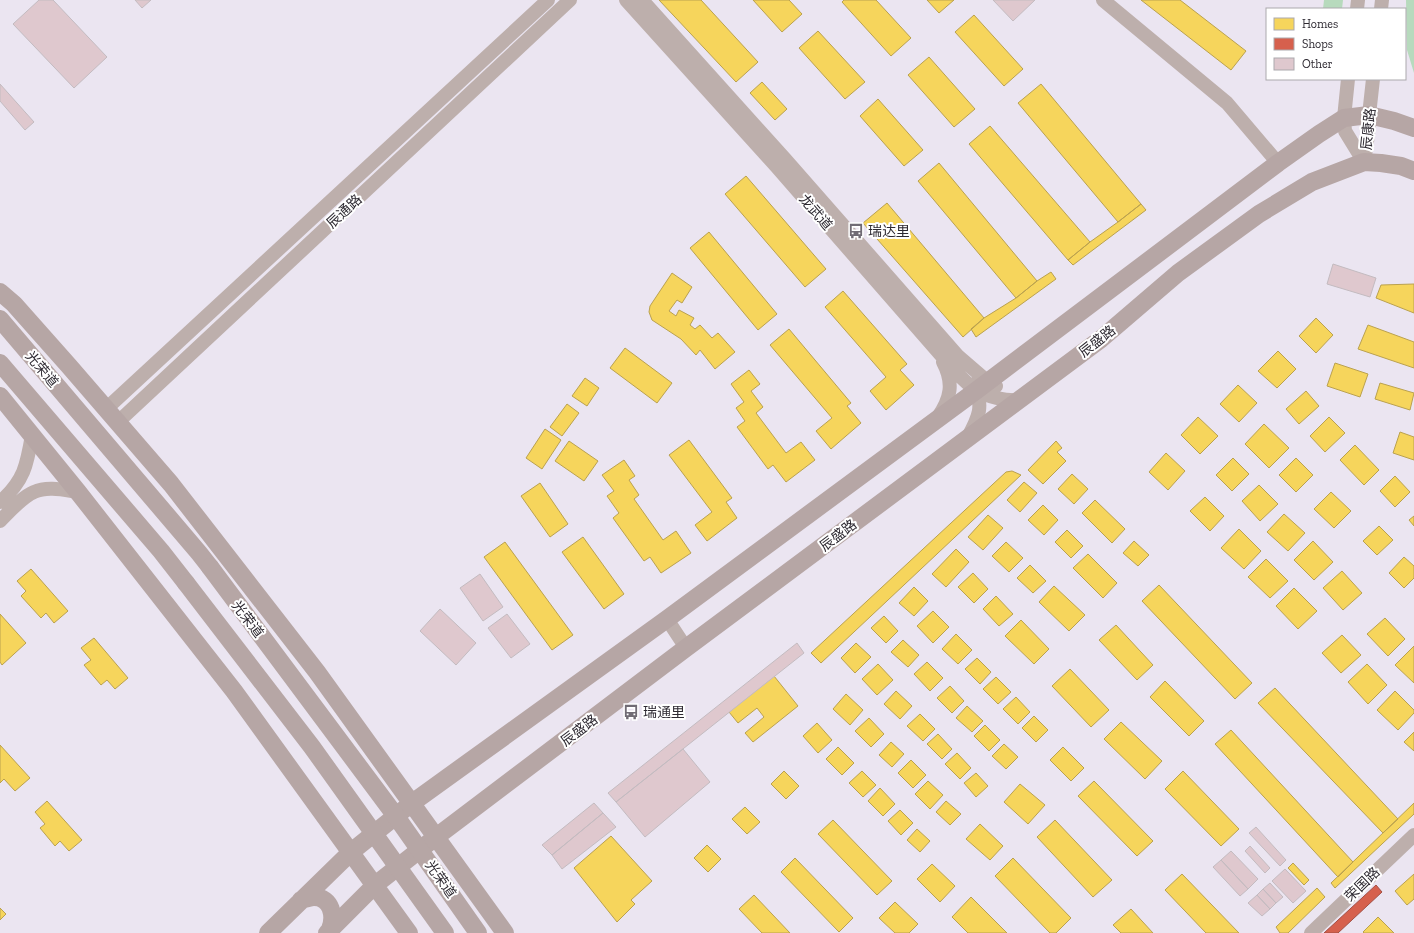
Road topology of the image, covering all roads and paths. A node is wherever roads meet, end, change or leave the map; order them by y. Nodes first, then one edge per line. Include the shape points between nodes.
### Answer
1 (548, 0) edge
2 (570, 0) edge
3 (626, 0) edge
4 (642, 0) edge
5 (1103, 0) edge
6 (1348, 80) edge
7 (1373, 80) edge
8 (1369, 116) junction
9 (1344, 118) junction
10 (1414, 128) edge
11 (1364, 162) junction
12 (1278, 163) junction
13 (1414, 171) edge
14 (0, 292) edge
15 (0, 319) edge
16 (939, 355) junction
17 (0, 363) edge
18 (982, 386) junction
19 (0, 396) edge
20 (1019, 400) junction
21 (112, 416) junction
22 (936, 420) junction
23 (32, 435) junction
24 (966, 439) junction
25 (78, 492) junction
26 (0, 502) edge
27 (0, 521) edge
28 (667, 619) junction
29 (686, 648) junction
30 (412, 803) junction
31 (1414, 835) edge
32 (436, 837) junction
33 (351, 852) junction
34 (375, 885) junction
35 (301, 900) junction
36 (328, 931) edge
37 (268, 933) edge
38 (409, 933) edge
39 (445, 933) edge
40 (478, 933) edge
41 (505, 933) edge
42 (1311, 933) edge

1 - 21 street, 辰通路
2 - 21 street, 辰通路
3 - 16 street, 龙武道 via 776,166
4 - 18 street via 785,159
5 - 12 street via 1227,103
6 - 9 street, 辰康路
7 - 8 street, 辰康路
8 - 9 main road
8 - 10 main road
8 - 11 street, 辰康路
9 - 11 street, 辰康路 via 1345,131
9 - 12 main road
11 - 13 main road via 1401,166
11 - 20 main road, 辰盛路 via 1312,182 1259,214 1178,273 1101,339
12 - 18 main road
14 - 21 main road via 14,304
15 - 40 main road, 光荣道, bridge via 199,553 396,815
16 - 18 street, 龙武道 via 953,369
16 - 22 street via 950,384 947,401
17 - 39 main road, 光荣道, bridge via 186,583 312,747
18 - 20 street, 龙武道 via 990,395
18 - 22 main road
18 - 24 street via 978,416
19 - 23 main road
20 - 24 main road, 辰盛路
21 - 30 main road via 171,484 317,672
22 - 28 main road
23 - 25 main road
23 - 26 street via 28,460 21,478
24 - 29 main road, 辰盛路
25 - 27 street via 58,489 34,492
25 - 33 main road via 234,691
28 - 29 street
28 - 30 main road
29 - 32 main road, 辰盛路
30 - 32 main road
30 - 33 main road
31 - 42 street, 荣国路
32 - 34 main road, 辰盛路
32 - 41 main road
33 - 34 main road
33 - 35 main road
34 - 36 main road, 辰盛路
34 - 38 main road
35 - 36 main road via 318,897 326,902 333,915 333,922
35 - 37 main road

